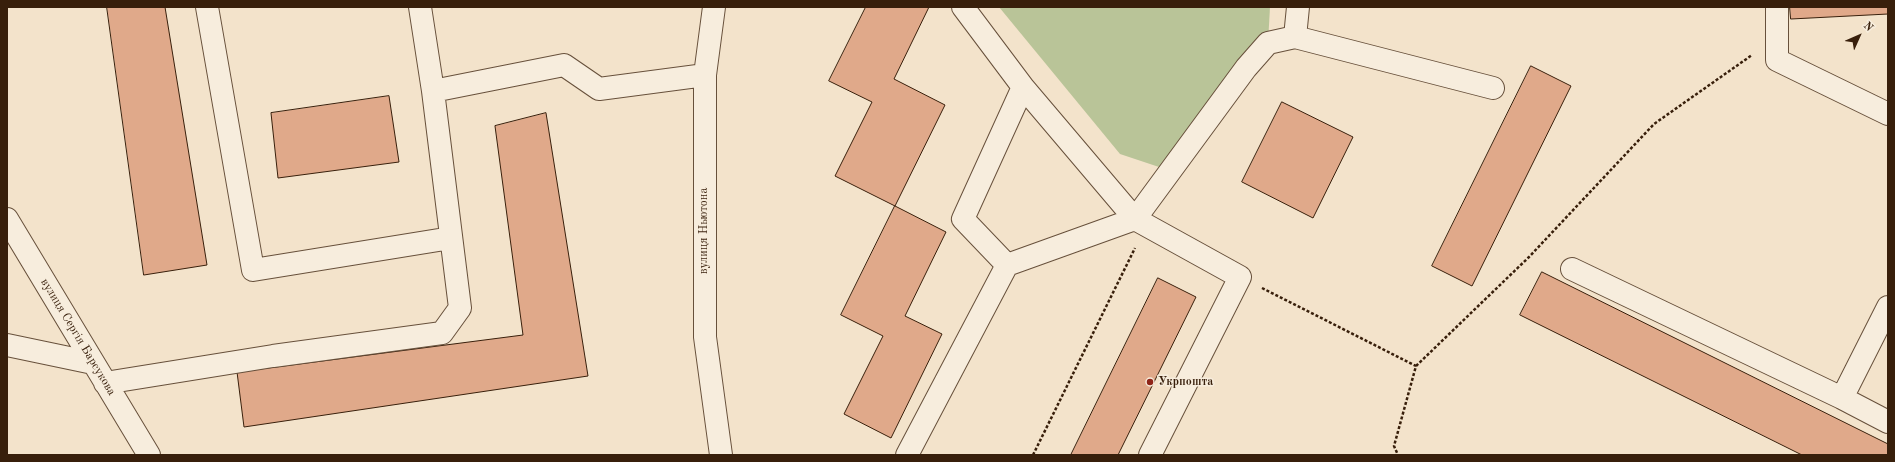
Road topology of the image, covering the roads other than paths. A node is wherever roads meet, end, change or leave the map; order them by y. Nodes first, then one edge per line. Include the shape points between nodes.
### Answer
1 (207, 7) edge
2 (420, 7) edge
3 (714, 7) edge
4 (963, 7) edge
5 (1298, 7) edge
6 (1777, 7) edge
7 (1295, 37) junction
8 (705, 75) junction
9 (1023, 87) junction
10 (1493, 88) dead end
11 (433, 91) junction
12 (1888, 114) edge
13 (7, 219) edge
14 (1141, 222) junction
15 (452, 238) junction
16 (1007, 265) junction
17 (1572, 269) dead end
18 (1888, 308) edge
19 (7, 346) edge
20 (93, 363) junction
21 (105, 383) junction
22 (1842, 398) junction
23 (1888, 422) edge
24 (149, 455) edge
25 (721, 455) edge
26 (907, 455) edge
27 (1150, 455) edge

1 - 15 street via 253,270
2 - 11 street
3 - 8 street, вулиця Ньютона
4 - 9 street
5 - 7 street
6 - 12 street via 1777,60
7 - 10 street
7 - 14 street via 1268,43 1250,63
8 - 11 street via 599,89 564,65
8 - 25 street, вулиця Ньютона via 705,337
9 - 14 street
9 - 16 street via 963,219
11 - 15 street
13 - 20 street, вулиця Сергія Барсукова
14 - 16 street
14 - 27 street via 1240,277
15 - 21 street via 460,308 442,333
16 - 26 street
17 - 22 street
18 - 22 street
19 - 20 street
20 - 21 street, вулиця Сергія Барсукова
21 - 24 street, вулиця Сергія Барсукова
22 - 23 street

